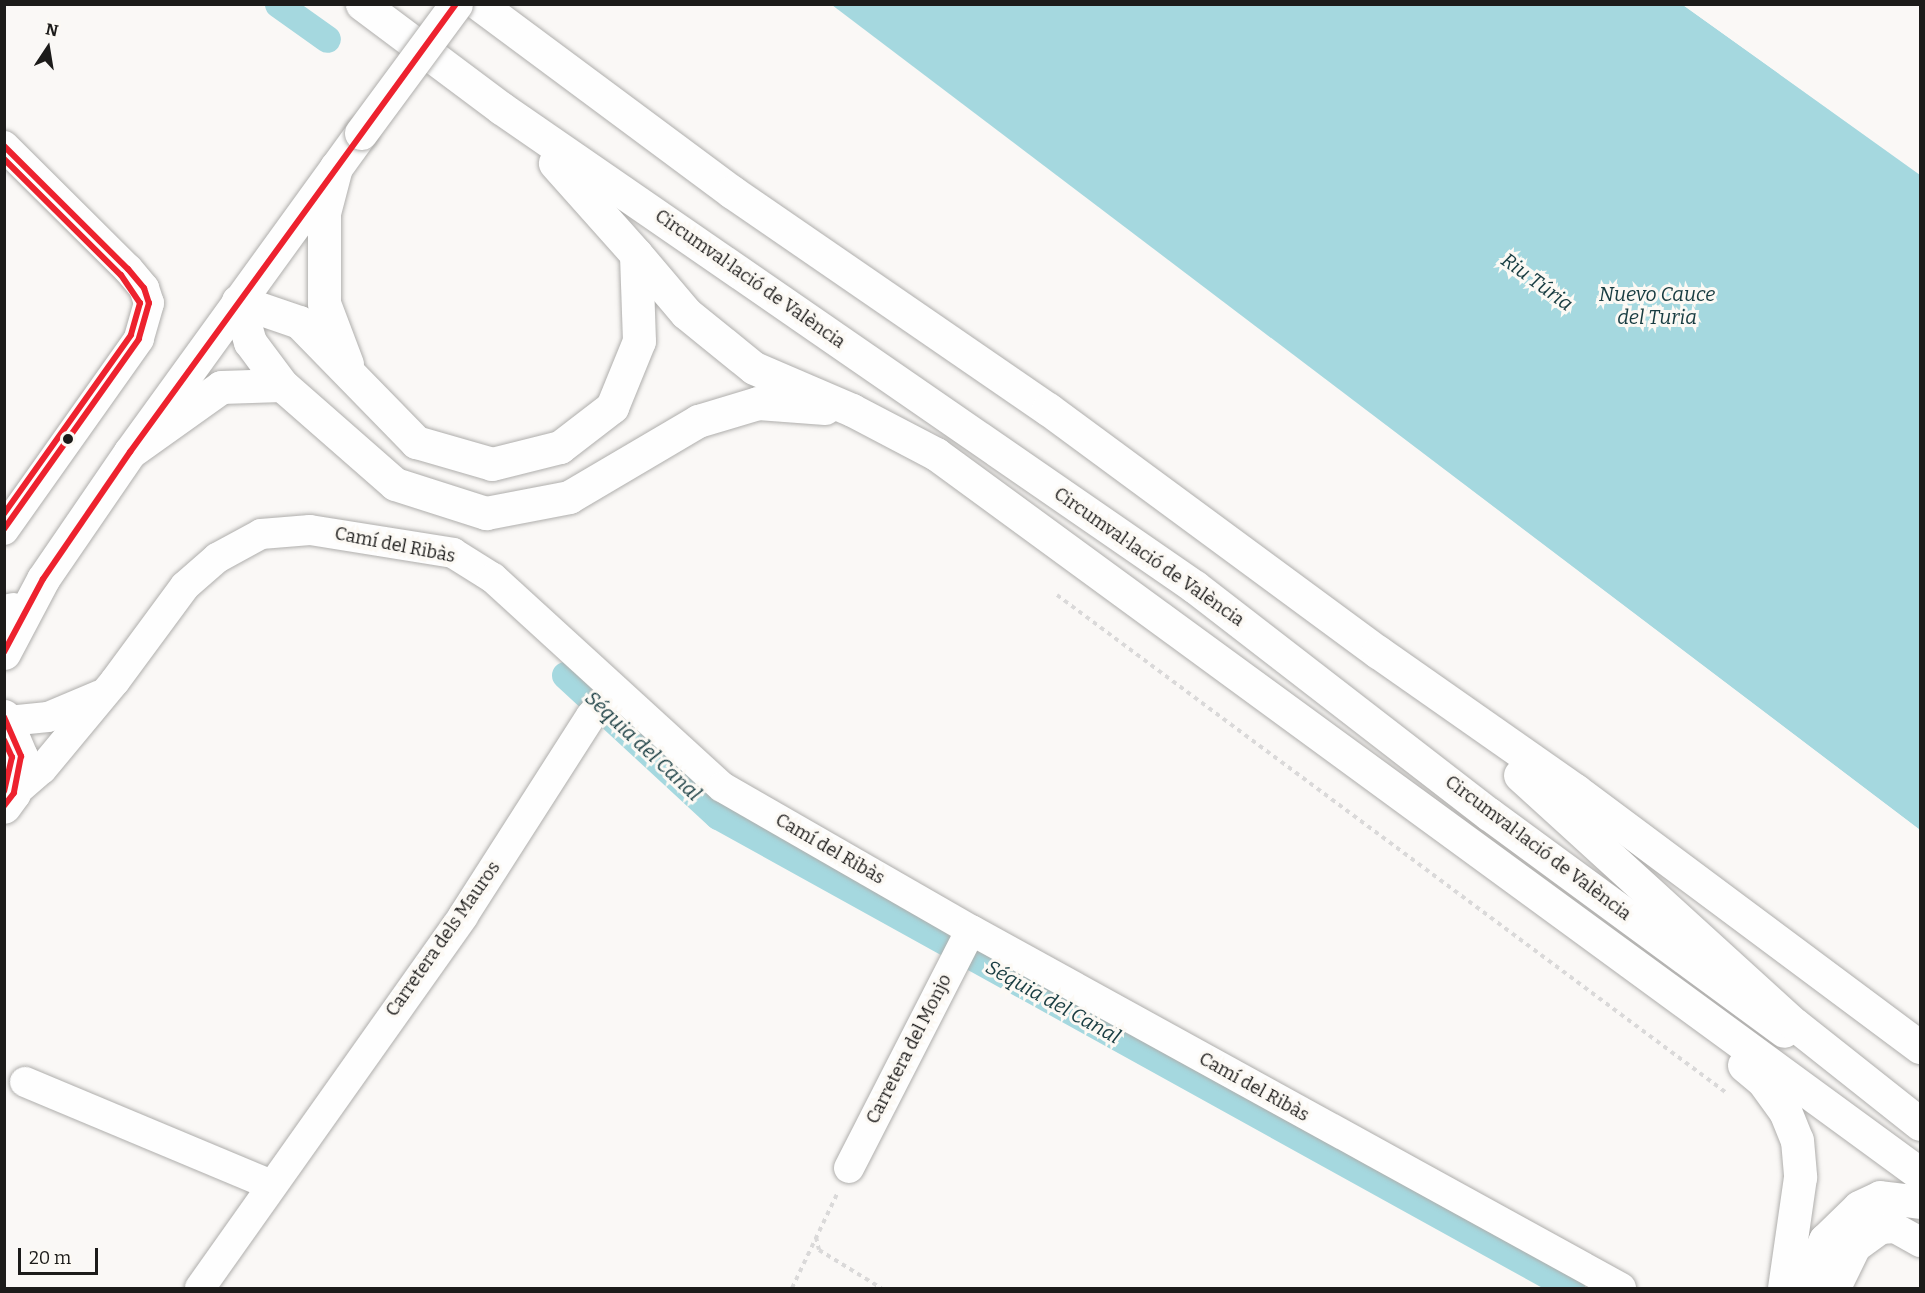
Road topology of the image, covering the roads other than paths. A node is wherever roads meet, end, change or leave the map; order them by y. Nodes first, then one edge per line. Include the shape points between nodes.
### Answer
1 (362, 4) edge
2 (456, 4) edge
3 (479, 4) edge
4 (501, 108) junction
5 (4, 146) edge
6 (336, 167) junction
7 (636, 254) junction
8 (238, 301) junction
9 (352, 376) junction
10 (282, 385) junction
11 (852, 410) junction
12 (130, 452) junction
13 (4, 530) edge
14 (43, 579) junction
15 (8, 612) edge
16 (4, 652) edge
17 (1378, 652) junction
18 (613, 691) junction
19 (102, 694) junction
20 (6, 718) edge
21 (9, 800) edge
22 (1534, 893) junction
23 (971, 930) junction
24 (1920, 1047) edge
25 (25, 1082) dead end
26 (1920, 1124) edge
27 (1920, 1131) edge
28 (849, 1168) road end
29 (1920, 1174) edge
30 (269, 1184) junction
31 (1920, 1202) edge
32 (1920, 1242) edge
33 (200, 1288) edge
34 (1621, 1288) edge
35 (1785, 1288) edge
36 (1803, 1288) edge
37 (1836, 1288) edge

1 - 4 main road, Circumval·lació de València
2 - 6 main road, bridge
3 - 17 main road via 732,192 1048,409
4 - 7 main road via 585,193
4 - 27 main road, Circumval·lació de València via 1195,587 1489,814
5 - 13 street via 128,269 144,288 148,303 139,339
6 - 8 main road
6 - 9 main road via 324,213 324,303
7 - 9 main road via 639,341 612,407 560,447 492,464 416,442
7 - 11 main road via 686,313 754,368
8 - 9 main road via 299,322
8 - 10 main road via 250,342
8 - 12 main road
10 - 11 main road via 395,484 486,513 568,497 698,422 758,403
10 - 12 main road via 221,387
11 - 22 main road via 936,454
12 - 14 main road
14 - 15 main road
14 - 16 main road
17 - 24 main road via 1575,790
17 - 26 main road via 1561,810 1794,1024
18 - 19 street, Camí del Ribàs via 474,562 453,554 310,530 261,534 217,558 185,586
18 - 23 street, Camí del Ribàs via 722,787
18 - 30 street, Carretera dels Mauros via 591,716 463,916
19 - 20 street, Camí del Ribàs via 48,717
19 - 21 street, Camí del Ribàs via 42,769
20 - 21 main road via 21,756
22 - 29 main road
22 - 35 main road via 1763,1081 1785,1112 1797,1140 1800,1177
23 - 28 street, Carretera del Monjo
23 - 34 street, Camí del Ribàs
25 - 30 street
30 - 33 street, Carretera dels Mauros via 238,1238
31 - 36 main road via 1880,1197 1859,1207 1825,1240
32 - 37 street via 1895,1228 1881,1229 1856,1247

